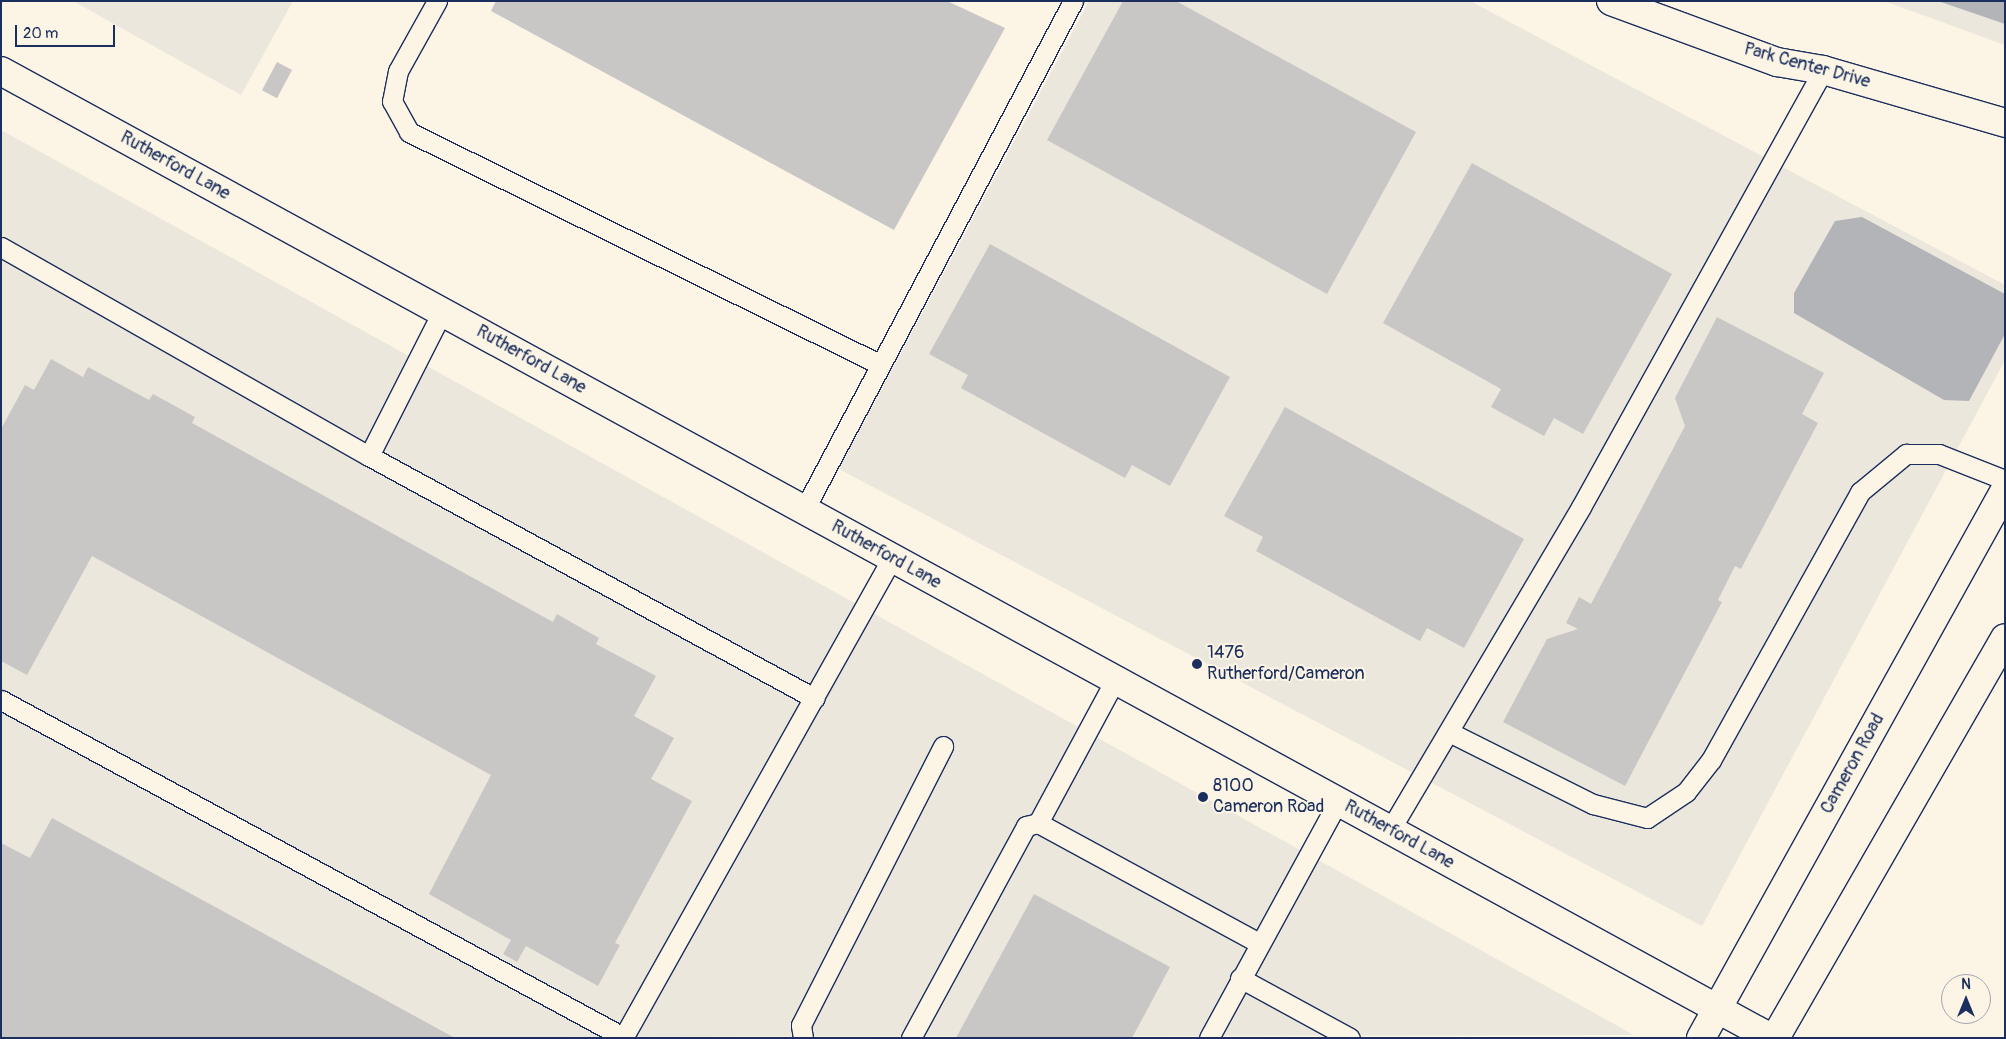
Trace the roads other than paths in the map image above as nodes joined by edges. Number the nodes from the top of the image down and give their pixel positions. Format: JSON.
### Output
{"nodes":[{"id":1,"x":437,"y":1,"type":"edge"},
{"id":2,"x":1073,"y":1,"type":"edge"},
{"id":3,"x":1611,"y":1,"type":"edge"},
{"id":4,"x":1823,"y":70,"type":"junction"},
{"id":5,"x":1,"y":71,"type":"edge"},
{"id":6,"x":2005,"y":123,"type":"edge"},
{"id":7,"x":1,"y":247,"type":"edge"},
{"id":8,"x":442,"y":312,"type":"junction"},
{"id":9,"x":881,"y":365,"type":"junction"},
{"id":10,"x":369,"y":456,"type":"junction"},
{"id":11,"x":2005,"y":480,"type":"edge"},
{"id":12,"x":2005,"y":490,"type":"edge"},
{"id":13,"x":804,"y":510,"type":"junction"},
{"id":14,"x":892,"y":558,"type":"junction"},
{"id":15,"x":2005,"y":638,"type":"edge"},
{"id":16,"x":1115,"y":680,"type":"junction"},
{"id":17,"x":814,"y":698,"type":"junction"},
{"id":18,"x":1,"y":700,"type":"edge"},
{"id":19,"x":1451,"y":733,"type":"junction"},
{"id":20,"x":943,"y":746,"type":"dead end"},
{"id":21,"x":1338,"y":801,"type":"junction"},
{"id":22,"x":1038,"y":823,"type":"junction"},
{"id":23,"x":1390,"y":830,"type":"junction"},
{"id":24,"x":1259,"y":942,"type":"junction"},
{"id":25,"x":1240,"y":978,"type":"junction"},
{"id":26,"x":1717,"y":1009,"type":"junction"},
{"id":27,"x":623,"y":1037,"type":"edge"},
{"id":28,"x":803,"y":1038,"type":"edge"},
{"id":29,"x":911,"y":1038,"type":"edge"},
{"id":30,"x":1209,"y":1038,"type":"edge"},
{"id":31,"x":1350,"y":1038,"type":"edge"},
{"id":32,"x":1701,"y":1038,"type":"edge"},
{"id":33,"x":1771,"y":1038,"type":"edge"},
{"id":34,"x":1775,"y":1038,"type":"edge"}],
"edges":[{"from":1,"to":9,"type":"lane"},
{"from":2,"to":9,"type":"lane"},
{"from":3,"to":4,"type":"street","name":"Park Center Drive"},
{"from":4,"to":6,"type":"street","name":"Park Center Drive"},
{"from":4,"to":19,"type":"lane"},
{"from":5,"to":8,"type":"street","name":"Rutherford Lane"},
{"from":7,"to":10,"type":"lane"},
{"from":8,"to":10,"type":"lane"},
{"from":8,"to":13,"type":"street","name":"Rutherford Lane"},
{"from":9,"to":13,"type":"lane"},
{"from":10,"to":17,"type":"lane"},
{"from":11,"to":19,"type":"lane"},
{"from":12,"to":26,"type":"street","name":"Cameron Road"},
{"from":13,"to":14,"type":"street","name":"Rutherford Lane"},
{"from":14,"to":16,"type":"street","name":"Rutherford Lane"},
{"from":14,"to":17,"type":"lane"},
{"from":15,"to":34,"type":"street"},
{"from":16,"to":21,"type":"street","name":"Rutherford Lane"},
{"from":16,"to":22,"type":"lane"},
{"from":17,"to":27,"type":"lane"},
{"from":18,"to":27,"type":"lane"},
{"from":19,"to":23,"type":"lane"},
{"from":20,"to":28,"type":"lane"},
{"from":21,"to":23,"type":"street","name":"Rutherford Lane"},
{"from":21,"to":24,"type":"lane"},
{"from":22,"to":24,"type":"lane"},
{"from":22,"to":29,"type":"lane"},
{"from":23,"to":26,"type":"street","name":"Rutherford Lane"},
{"from":24,"to":25,"type":"lane"},
{"from":25,"to":30,"type":"lane"},
{"from":25,"to":31,"type":"lane"},
{"from":26,"to":32,"type":"street","name":"Cameron Road"},
{"from":26,"to":33,"type":"street","name":"Rutherford Lane"}]}
